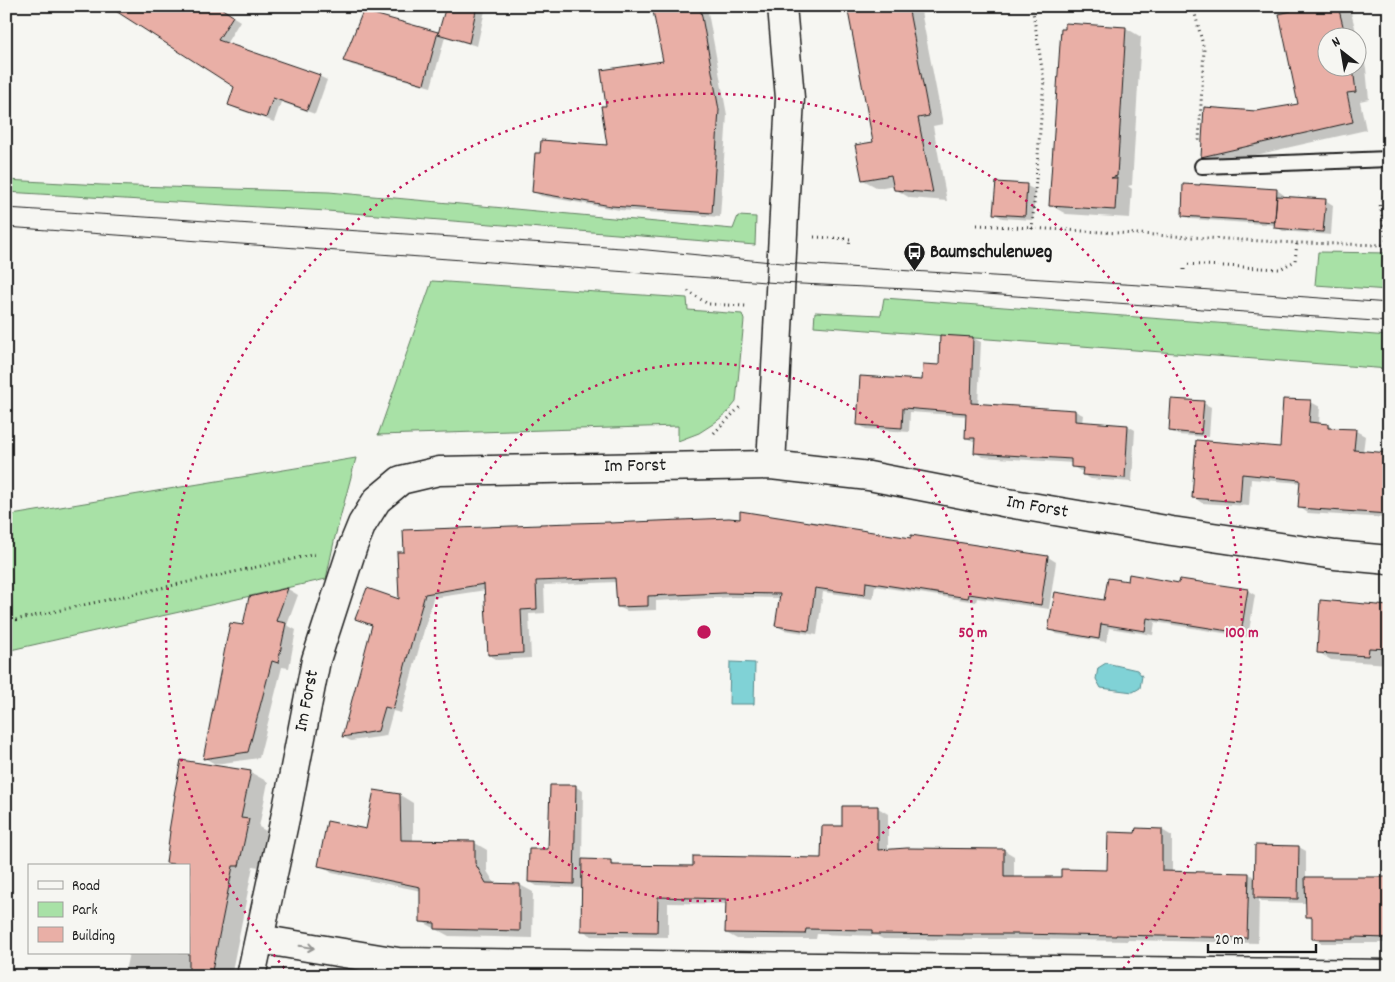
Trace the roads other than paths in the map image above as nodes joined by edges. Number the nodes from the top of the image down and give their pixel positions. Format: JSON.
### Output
{"nodes":[{"id":1,"x":782,"y":6,"type":"edge"},
{"id":2,"x":1389,"y":159,"type":"edge"},
{"id":3,"x":1202,"y":166,"type":"road end"},
{"id":4,"x":771,"y":465,"type":"junction"},
{"id":5,"x":1389,"y":560,"type":"edge"},
{"id":6,"x":259,"y":939,"type":"junction"},
{"id":7,"x":842,"y":972,"type":"edge"},
{"id":8,"x":1257,"y":974,"type":"edge"},
{"id":9,"x":1389,"y":974,"type":"edge"},
{"id":10,"x":251,"y":976,"type":"edge"}],
"edges":[{"from":1,"to":4,"type":"street"},
{"from":2,"to":3,"type":"lane"},
{"from":4,"to":5,"type":"street","name":"Im Forst"},
{"from":4,"to":6,"type":"street","name":"Im Forst"},
{"from":6,"to":7,"type":"street","one_way":true},
{"from":6,"to":10,"type":"street","name":"Im Forst"},
{"from":7,"to":8,"type":"street"},
{"from":8,"to":9,"type":"street"}]}
